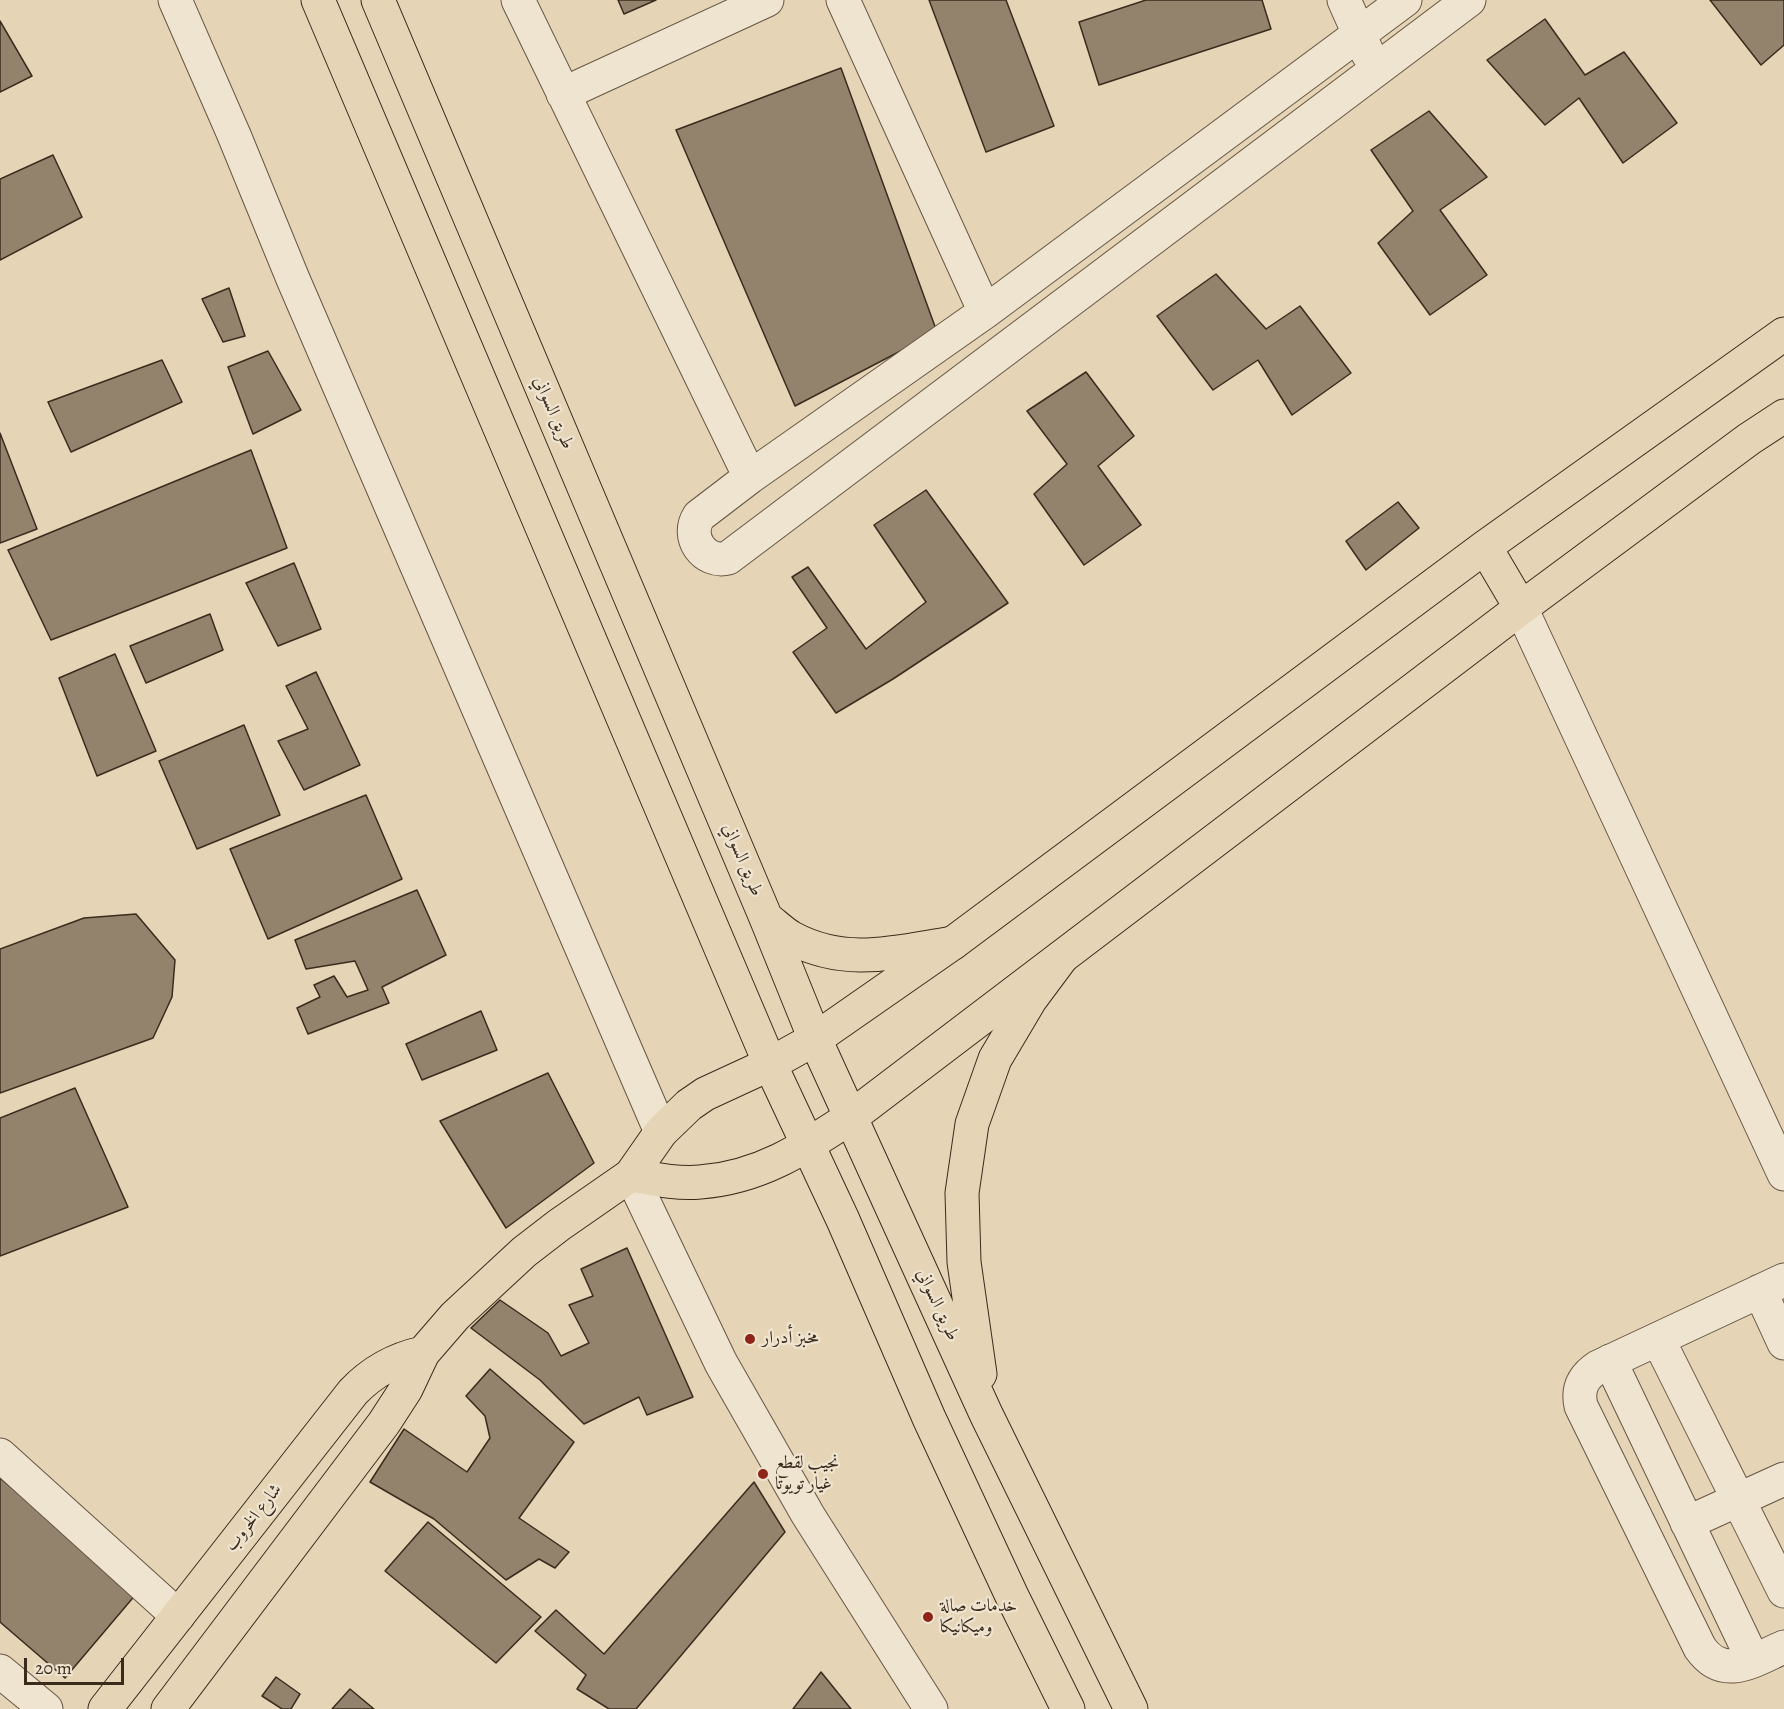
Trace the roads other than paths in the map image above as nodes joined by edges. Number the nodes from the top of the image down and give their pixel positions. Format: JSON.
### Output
{"nodes":[{"id":1,"x":175,"y":0,"type":"edge"},
{"id":2,"x":318,"y":0,"type":"edge"},
{"id":3,"x":378,"y":0,"type":"edge"},
{"id":4,"x":518,"y":0,"type":"edge"},
{"id":5,"x":767,"y":0,"type":"edge"},
{"id":6,"x":843,"y":0,"type":"edge"},
{"id":7,"x":1344,"y":0,"type":"edge"},
{"id":8,"x":1405,"y":0,"type":"edge"},
{"id":9,"x":1469,"y":0,"type":"edge"},
{"id":10,"x":1359,"y":34,"type":"junction"},
{"id":11,"x":1375,"y":70,"type":"junction"},
{"id":12,"x":563,"y":94,"type":"junction"},
{"id":13,"x":985,"y":312,"type":"junction"},
{"id":14,"x":1784,"y":334,"type":"edge"},
{"id":15,"x":1784,"y":416,"type":"edge"},
{"id":16,"x":750,"y":477,"type":"junction"},
{"id":17,"x":1485,"y":547,"type":"junction"},
{"id":18,"x":1521,"y":608,"type":"junction"},
{"id":19,"x":766,"y":918,"type":"junction"},
{"id":20,"x":953,"y":943,"type":"junction"},
{"id":21,"x":1062,"y":957,"type":"junction"},
{"id":22,"x":815,"y":1039,"type":"junction"},
{"id":23,"x":770,"y":1064,"type":"junction"},
{"id":24,"x":851,"y":1117,"type":"junction"},
{"id":25,"x":661,"y":1132,"type":"junction"},
{"id":26,"x":807,"y":1146,"type":"junction"},
{"id":27,"x":1784,"y":1174,"type":"edge"},
{"id":28,"x":632,"y":1175,"type":"junction"},
{"id":29,"x":1772,"y":1286,"type":"edge"},
{"id":30,"x":1658,"y":1339,"type":"junction"},
{"id":31,"x":1784,"y":1343,"type":"edge"},
{"id":32,"x":423,"y":1353,"type":"junction"},
{"id":33,"x":1610,"y":1361,"type":"junction"},
{"id":34,"x":986,"y":1414,"type":"junction"},
{"id":35,"x":0,"y":1455,"type":"edge"},
{"id":36,"x":1784,"y":1479,"type":"edge"},
{"id":37,"x":1738,"y":1499,"type":"junction"},
{"id":38,"x":1687,"y":1522,"type":"junction"},
{"id":39,"x":1784,"y":1591,"type":"edge"},
{"id":40,"x":178,"y":1616,"type":"junction"},
{"id":41,"x":1784,"y":1647,"type":"edge"},
{"id":42,"x":1753,"y":1660,"type":"junction"},
{"id":43,"x":0,"y":1671,"type":"edge"},
{"id":44,"x":46,"y":1709,"type":"edge"},
{"id":45,"x":105,"y":1709,"type":"edge"},
{"id":46,"x":168,"y":1709,"type":"edge"},
{"id":47,"x":931,"y":1709,"type":"edge"},
{"id":48,"x":1068,"y":1709,"type":"edge"},
{"id":49,"x":1131,"y":1709,"type":"edge"}],
"edges":[{"from":1,"to":25,"type":"street"},
{"from":2,"to":23,"type":"main road"},
{"from":3,"to":19,"type":"main road","name":"طريق السواني"},
{"from":4,"to":12,"type":"street"},
{"from":5,"to":12,"type":"street"},
{"from":6,"to":13,"type":"street"},
{"from":7,"to":10,"type":"street"},
{"from":8,"to":10,"type":"street"},
{"from":9,"to":11,"type":"street"},
{"from":10,"to":11,"type":"street"},
{"from":10,"to":13,"type":"street"},
{"from":11,"to":16,"type":"street"},
{"from":12,"to":16,"type":"street"},
{"from":13,"to":16,"type":"street"},
{"from":14,"to":17,"type":"main road"},
{"from":15,"to":18,"type":"main road"},
{"from":17,"to":18,"type":"main road"},
{"from":17,"to":20,"type":"main road"},
{"from":18,"to":21,"type":"main road"},
{"from":18,"to":27,"type":"street"},
{"from":19,"to":20,"type":"main road"},
{"from":19,"to":22,"type":"main road","name":"طريق السواني"},
{"from":20,"to":22,"type":"main road"},
{"from":21,"to":24,"type":"main road"},
{"from":21,"to":34,"type":"main road"},
{"from":22,"to":23,"type":"main road"},
{"from":22,"to":24,"type":"main road","name":"طريق السواني"},
{"from":23,"to":25,"type":"main road"},
{"from":23,"to":26,"type":"main road"},
{"from":24,"to":26,"type":"main road"},
{"from":24,"to":34,"type":"main road","name":"طريق السواني"},
{"from":25,"to":28,"type":"main road"},
{"from":26,"to":28,"type":"main road"},
{"from":26,"to":48,"type":"main road"},
{"from":28,"to":32,"type":"main road"},
{"from":28,"to":47,"type":"street"},
{"from":29,"to":30,"type":"street"},
{"from":29,"to":31,"type":"street"},
{"from":30,"to":33,"type":"street"},
{"from":30,"to":37,"type":"street"},
{"from":32,"to":40,"type":"main road","name":"شارع الخروب"},
{"from":32,"to":46,"type":"main road"},
{"from":33,"to":38,"type":"street"},
{"from":33,"to":42,"type":"street"},
{"from":34,"to":49,"type":"main road","name":"طريق السواني"},
{"from":35,"to":40,"type":"street"},
{"from":36,"to":37,"type":"street"},
{"from":37,"to":38,"type":"street"},
{"from":37,"to":39,"type":"street"},
{"from":38,"to":42,"type":"street"},
{"from":40,"to":45,"type":"main road","name":"شارع الخروب"},
{"from":41,"to":42,"type":"street"},
{"from":43,"to":44,"type":"street"}]}
